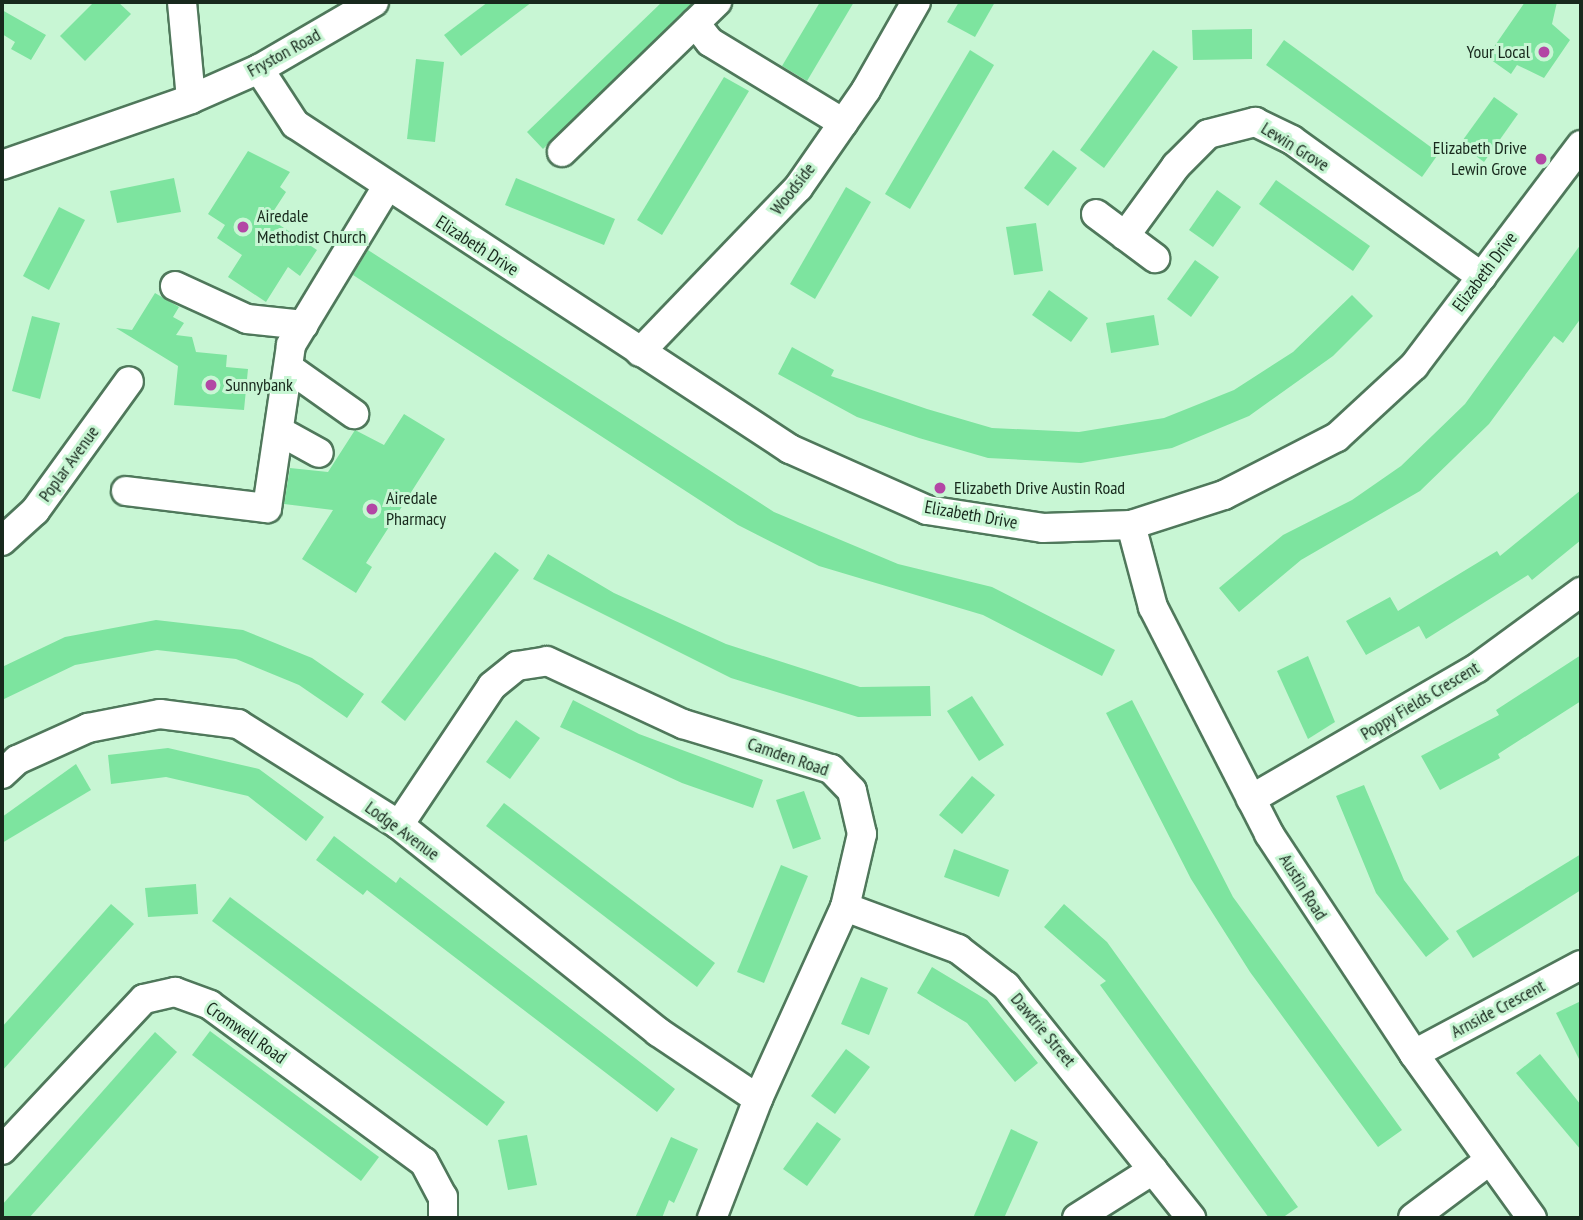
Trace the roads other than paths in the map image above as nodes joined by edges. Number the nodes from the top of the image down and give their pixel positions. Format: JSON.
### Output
{"nodes":[{"id":1,"x":182,"y":2,"type":"edge"},
{"id":2,"x":374,"y":2,"type":"edge"},
{"id":3,"x":717,"y":2,"type":"edge"},
{"id":4,"x":916,"y":2,"type":"edge"},
{"id":5,"x":695,"y":23,"type":"junction"},
{"id":6,"x":258,"y":69,"type":"junction"},
{"id":7,"x":191,"y":99,"type":"junction"},
{"id":8,"x":843,"y":123,"type":"junction"},
{"id":9,"x":1581,"y":145,"type":"edge"},
{"id":10,"x":562,"y":152,"type":"dead end"},
{"id":11,"x":2,"y":165,"type":"edge"},
{"id":12,"x":386,"y":188,"type":"junction"},
{"id":13,"x":1096,"y":214,"type":"dead end"},
{"id":14,"x":1125,"y":236,"type":"junction"},
{"id":15,"x":1155,"y":258,"type":"dead end"},
{"id":16,"x":1482,"y":277,"type":"junction"},
{"id":17,"x":175,"y":286,"type":"dead end"},
{"id":18,"x":304,"y":325,"type":"junction"},
{"id":19,"x":640,"y":352,"type":"junction"},
{"id":20,"x":289,"y":368,"type":"junction"},
{"id":21,"x":129,"y":381,"type":"dead end"},
{"id":22,"x":354,"y":414,"type":"dead end"},
{"id":23,"x":279,"y":443,"type":"junction"},
{"id":24,"x":319,"y":453,"type":"dead end"},
{"id":25,"x":126,"y":491,"type":"dead end"},
{"id":26,"x":1130,"y":525,"type":"junction"},
{"id":27,"x":2,"y":541,"type":"edge"},
{"id":28,"x":1581,"y":592,"type":"edge"},
{"id":29,"x":2,"y":774,"type":"edge"},
{"id":30,"x":1251,"y":799,"type":"junction"},
{"id":31,"x":399,"y":825,"type":"junction"},
{"id":32,"x":845,"y":906,"type":"junction"},
{"id":33,"x":1581,"y":965,"type":"edge"},
{"id":34,"x":1414,"y":1054,"type":"junction"},
{"id":35,"x":758,"y":1099,"type":"junction"},
{"id":36,"x":2,"y":1150,"type":"edge"},
{"id":37,"x":1490,"y":1160,"type":"junction"},
{"id":38,"x":1153,"y":1170,"type":"junction"},
{"id":39,"x":443,"y":1218,"type":"edge"},
{"id":40,"x":712,"y":1218,"type":"edge"},
{"id":41,"x":1077,"y":1218,"type":"edge"},
{"id":42,"x":1191,"y":1218,"type":"edge"},
{"id":43,"x":1413,"y":1218,"type":"edge"},
{"id":44,"x":1532,"y":1218,"type":"edge"}],
"edges":[{"from":1,"to":7,"type":"street"},
{"from":2,"to":6,"type":"street","name":"Fryston Road"},
{"from":3,"to":5,"type":"street"},
{"from":4,"to":8,"type":"street","name":"Woodside"},
{"from":5,"to":8,"type":"street"},
{"from":5,"to":10,"type":"street"},
{"from":6,"to":7,"type":"street","name":"Fryston Road"},
{"from":6,"to":12,"type":"street","name":"Elizabeth Drive"},
{"from":7,"to":11,"type":"street","name":"Fryston Road"},
{"from":8,"to":19,"type":"street","name":"Woodside"},
{"from":9,"to":16,"type":"street","name":"Elizabeth Drive"},
{"from":12,"to":18,"type":"street"},
{"from":12,"to":19,"type":"street","name":"Elizabeth Drive"},
{"from":13,"to":14,"type":"street"},
{"from":14,"to":15,"type":"street"},
{"from":14,"to":16,"type":"street","name":"Lewin Grove"},
{"from":16,"to":26,"type":"street","name":"Elizabeth Drive"},
{"from":17,"to":18,"type":"street"},
{"from":18,"to":20,"type":"street"},
{"from":19,"to":26,"type":"street","name":"Elizabeth Drive"},
{"from":20,"to":22,"type":"street"},
{"from":20,"to":23,"type":"street"},
{"from":21,"to":27,"type":"street","name":"Poplar Avenue"},
{"from":23,"to":24,"type":"street"},
{"from":23,"to":25,"type":"street"},
{"from":26,"to":30,"type":"street","name":"Austin Road"},
{"from":28,"to":30,"type":"street","name":"Poppy Fields Crescent"},
{"from":29,"to":31,"type":"street","name":"Lodge Avenue"},
{"from":30,"to":34,"type":"street","name":"Austin Road"},
{"from":31,"to":32,"type":"street","name":"Camden Road"},
{"from":31,"to":35,"type":"street","name":"Lodge Avenue"},
{"from":32,"to":35,"type":"street","name":"Camden Road"},
{"from":32,"to":38,"type":"street","name":"Dawtrie Street"},
{"from":33,"to":34,"type":"street","name":"Arnside Crescent"},
{"from":34,"to":37,"type":"street","name":"Austin Road"},
{"from":35,"to":40,"type":"street","name":"Camden Road"},
{"from":36,"to":39,"type":"street","name":"Cromwell Road"},
{"from":37,"to":43,"type":"street"},
{"from":37,"to":44,"type":"street","name":"Austin Road"},
{"from":38,"to":41,"type":"street"},
{"from":38,"to":42,"type":"street","name":"Dawtrie Street"}]}
